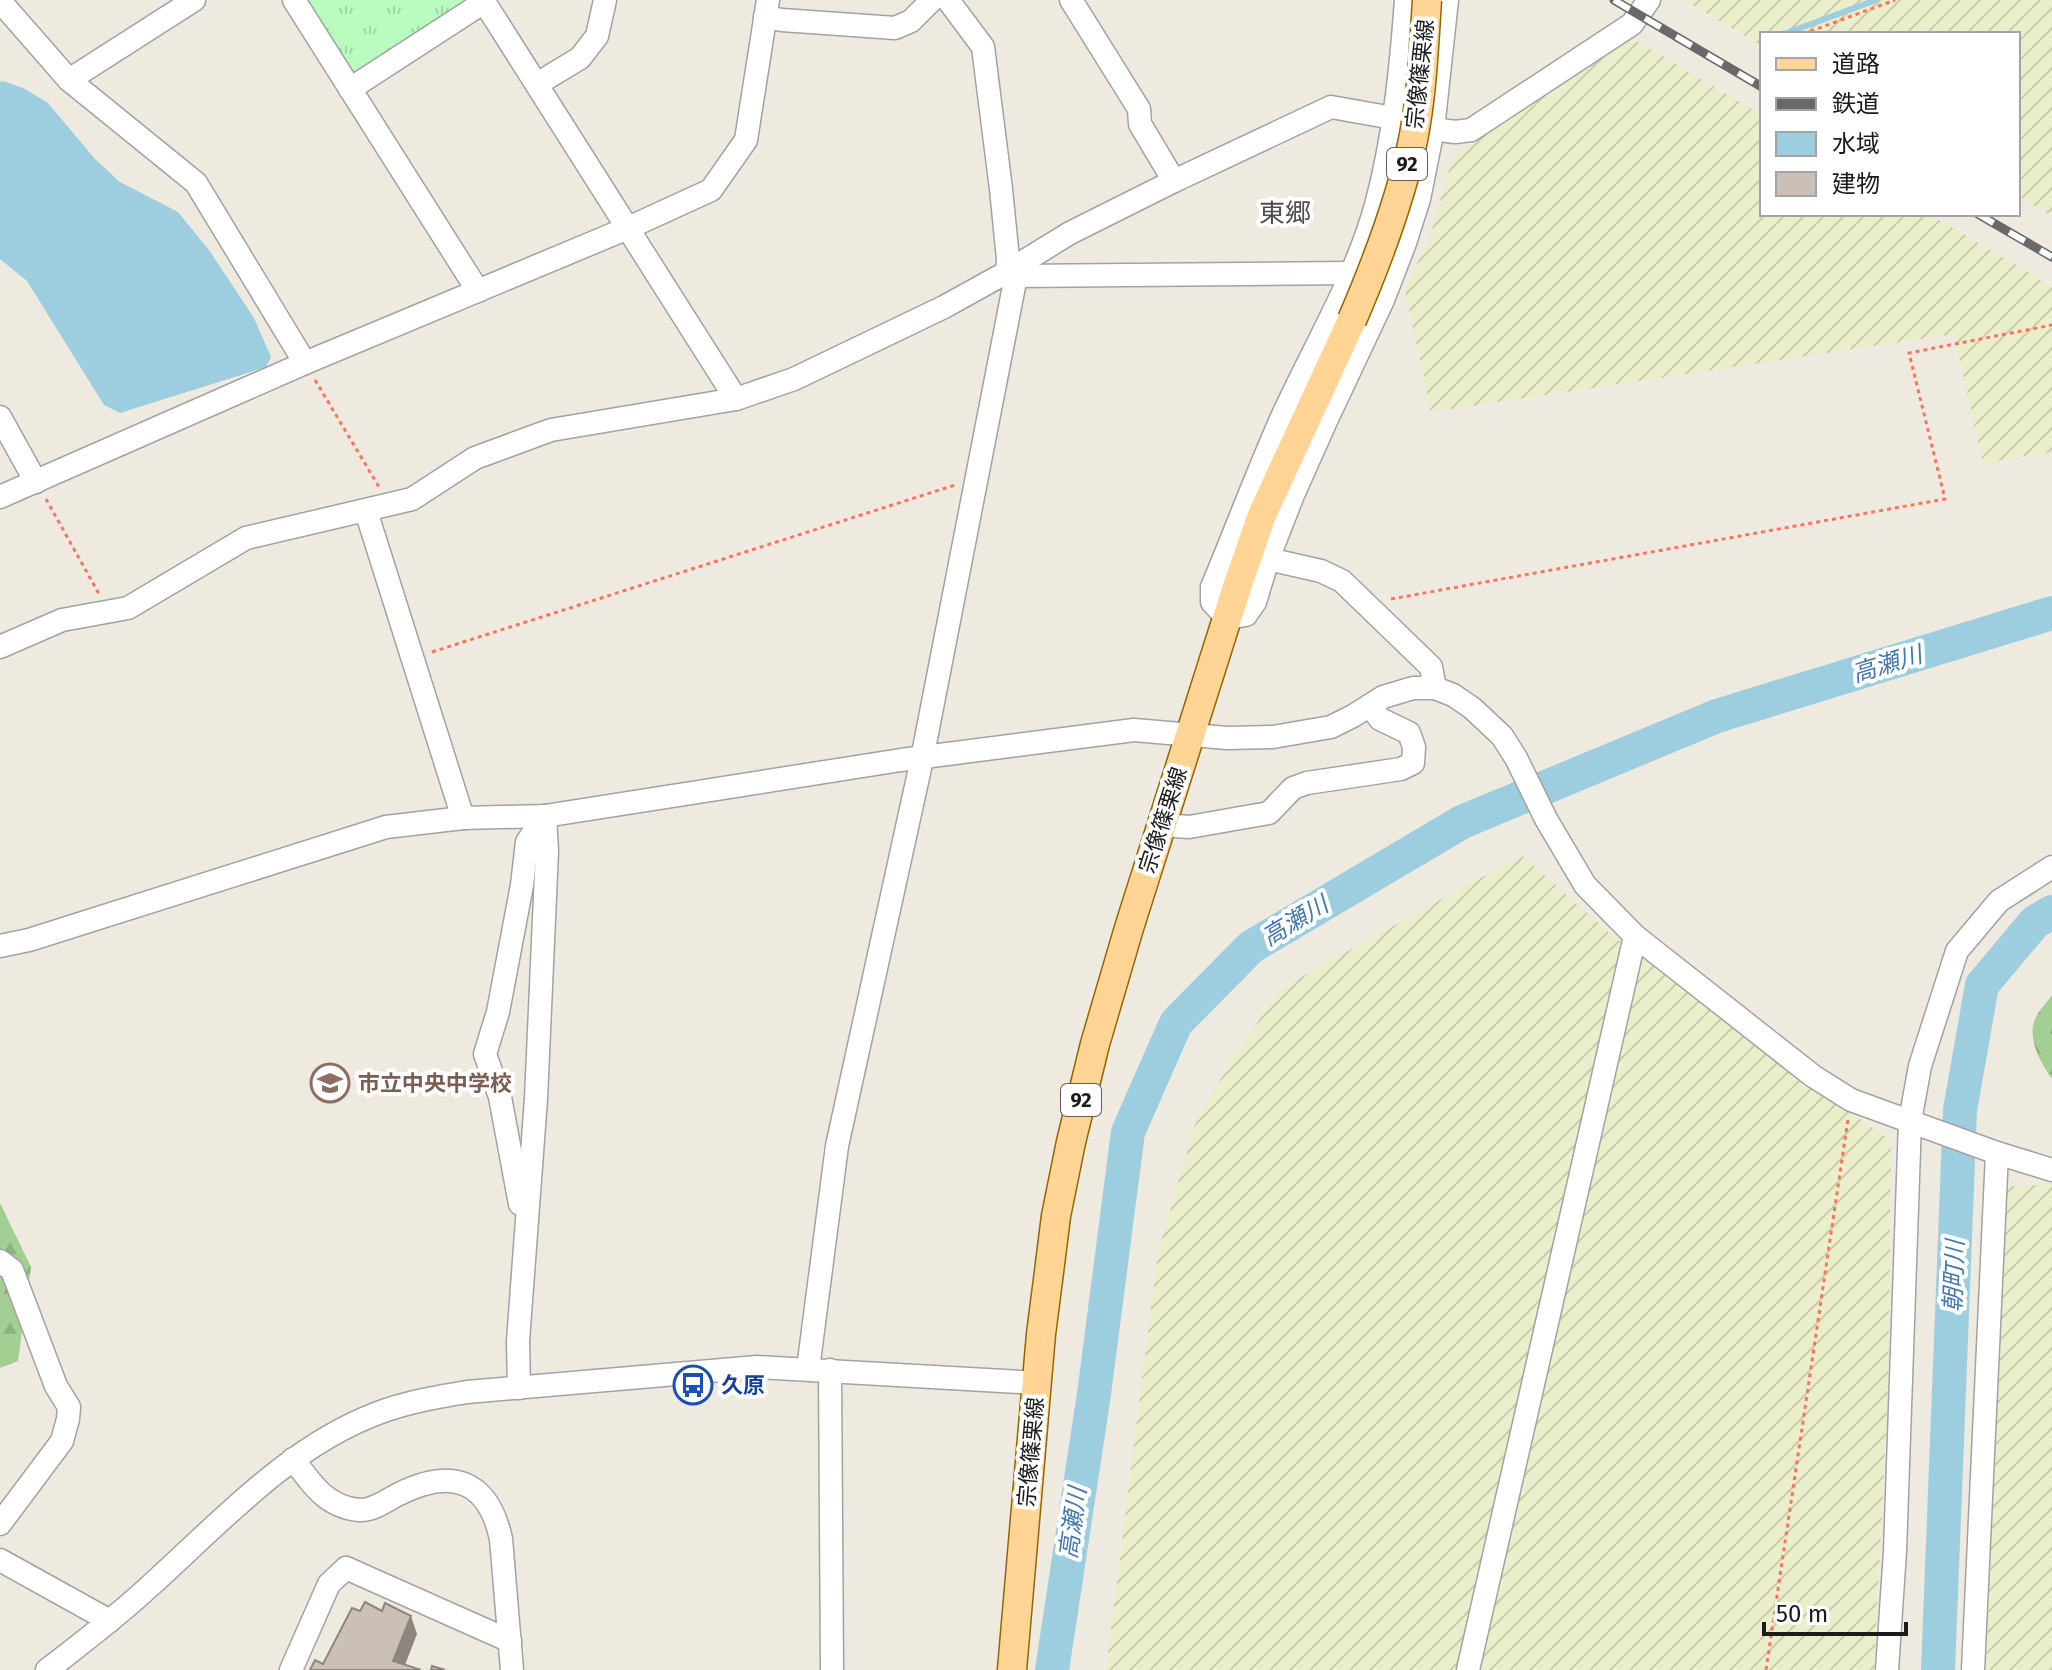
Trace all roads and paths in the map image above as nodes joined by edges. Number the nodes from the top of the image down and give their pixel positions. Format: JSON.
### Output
{"nodes":[{"id":1,"x":194,"y":0,"type":"edge"},
{"id":2,"x":294,"y":0,"type":"edge"},
{"id":3,"x":605,"y":0,"type":"edge"},
{"id":4,"x":932,"y":0,"type":"edge"},
{"id":5,"x":948,"y":0,"type":"edge"},
{"id":6,"x":1071,"y":0,"type":"edge"},
{"id":7,"x":1406,"y":0,"type":"edge"},
{"id":8,"x":1427,"y":0,"type":"edge"},
{"id":9,"x":1447,"y":0,"type":"edge"},
{"id":10,"x":1649,"y":0,"type":"edge"},
{"id":11,"x":1895,"y":0,"type":"edge"},
{"id":12,"x":0,"y":1,"type":"edge"},
{"id":13,"x":483,"y":1,"type":"edge"},
{"id":14,"x":767,"y":8,"type":"edge"},
{"id":15,"x":1808,"y":32,"type":"edge"},
{"id":16,"x":69,"y":80,"type":"junction"},
{"id":17,"x":537,"y":84,"type":"junction"},
{"id":18,"x":350,"y":89,"type":"junction"},
{"id":19,"x":1393,"y":118,"type":"junction"},
{"id":20,"x":1433,"y":129,"type":"junction"},
{"id":21,"x":1174,"y":181,"type":"junction"},
{"id":22,"x":628,"y":228,"type":"junction"},
{"id":23,"x":1351,"y":273,"type":"junction"},
{"id":24,"x":1008,"y":275,"type":"junction"},
{"id":25,"x":478,"y":291,"type":"junction"},
{"id":26,"x":2052,"y":325,"type":"edge"},
{"id":27,"x":305,"y":363,"type":"junction"},
{"id":28,"x":736,"y":399,"type":"junction"},
{"id":29,"x":0,"y":417,"type":"edge"},
{"id":30,"x":977,"y":478,"type":"junction"},
{"id":31,"x":36,"y":482,"type":"junction"},
{"id":32,"x":0,"y":497,"type":"edge"},
{"id":33,"x":390,"y":505,"type":"junction"},
{"id":34,"x":366,"y":511,"type":"junction"},
{"id":35,"x":1268,"y":559,"type":"junction"},
{"id":36,"x":1364,"y":604,"type":"junction"},
{"id":37,"x":108,"y":611,"type":"junction"},
{"id":38,"x":1227,"y":618,"type":"junction"},
{"id":39,"x":0,"y":647,"type":"edge"},
{"id":40,"x":412,"y":659,"type":"junction"},
{"id":41,"x":1435,"y":688,"type":"junction"},
{"id":42,"x":1370,"y":706,"type":"junction"},
{"id":43,"x":1190,"y":735,"type":"junction"},
{"id":44,"x":922,"y":759,"type":"junction"},
{"id":45,"x":545,"y":816,"type":"junction"},
{"id":46,"x":463,"y":818,"type":"junction"},
{"id":47,"x":1161,"y":825,"type":"junction"},
{"id":48,"x":2052,"y":867,"type":"edge"},
{"id":49,"x":1635,"y":936,"type":"junction"},
{"id":50,"x":0,"y":946,"type":"edge"},
{"id":51,"x":1851,"y":1100,"type":"junction"},
{"id":52,"x":1917,"y":1123,"type":"junction"},
{"id":53,"x":1997,"y":1153,"type":"junction"},
{"id":54,"x":2052,"y":1170,"type":"edge"},
{"id":55,"x":526,"y":1235,"type":"junction"},
{"id":56,"x":0,"y":1261,"type":"edge"},
{"id":57,"x":819,"y":1370,"type":"junction"},
{"id":58,"x":1038,"y":1383,"type":"junction"},
{"id":59,"x":519,"y":1388,"type":"junction"},
{"id":60,"x":293,"y":1459,"type":"junction"},
{"id":61,"x":0,"y":1524,"type":"edge"},
{"id":62,"x":0,"y":1560,"type":"edge"},
{"id":63,"x":110,"y":1621,"type":"junction"},
{"id":64,"x":510,"y":1641,"type":"junction"},
{"id":65,"x":47,"y":1670,"type":"edge"},
{"id":66,"x":291,"y":1670,"type":"edge"},
{"id":67,"x":512,"y":1670,"type":"edge"},
{"id":68,"x":832,"y":1670,"type":"edge"},
{"id":69,"x":1012,"y":1670,"type":"edge"},
{"id":70,"x":1468,"y":1670,"type":"edge"},
{"id":71,"x":1766,"y":1670,"type":"edge"},
{"id":72,"x":1887,"y":1670,"type":"edge"},
{"id":73,"x":1973,"y":1670,"type":"edge"}],
"edges":[{"from":1,"to":16,"type":"street"},
{"from":2,"to":18,"type":"street"},
{"from":3,"to":17,"type":"street"},
{"from":4,"to":14,"type":"street"},
{"from":5,"to":24,"type":"street"},
{"from":6,"to":21,"type":"street"},
{"from":7,"to":19,"type":"street"},
{"from":8,"to":38,"type":"main road","name":"宗像篠栗線","number":"92","bridge":true},
{"from":9,"to":20,"type":"street"},
{"from":10,"to":20,"type":"street"},
{"from":11,"to":15,"type":"path"},
{"from":12,"to":16,"type":"street"},
{"from":13,"to":17,"type":"street"},
{"from":13,"to":18,"type":"street"},
{"from":14,"to":22,"type":"street"},
{"from":16,"to":27,"type":"street"},
{"from":17,"to":22,"type":"street"},
{"from":18,"to":25,"type":"street"},
{"from":19,"to":20,"type":"street"},
{"from":19,"to":21,"type":"street"},
{"from":19,"to":23,"type":"street"},
{"from":20,"to":35,"type":"street"},
{"from":21,"to":24,"type":"street"},
{"from":22,"to":25,"type":"street"},
{"from":22,"to":28,"type":"street"},
{"from":23,"to":24,"type":"street"},
{"from":23,"to":38,"type":"street"},
{"from":24,"to":28,"type":"street"},
{"from":24,"to":30,"type":"street"},
{"from":25,"to":27,"type":"street"},
{"from":26,"to":36,"type":"path"},
{"from":27,"to":31,"type":"street"},
{"from":27,"to":33,"type":"path"},
{"from":28,"to":33,"type":"street"},
{"from":29,"to":31,"type":"street"},
{"from":30,"to":40,"type":"path"},
{"from":30,"to":44,"type":"street"},
{"from":31,"to":32,"type":"street"},
{"from":31,"to":37,"type":"path"},
{"from":33,"to":34,"type":"street"},
{"from":34,"to":37,"type":"street"},
{"from":34,"to":40,"type":"street"},
{"from":35,"to":36,"type":"street"},
{"from":35,"to":38,"type":"street"},
{"from":36,"to":41,"type":"street"},
{"from":37,"to":39,"type":"street"},
{"from":38,"to":43,"type":"main road","name":"宗像篠栗線","number":"92"},
{"from":40,"to":46,"type":"street"},
{"from":41,"to":42,"type":"street"},
{"from":41,"to":49,"type":"street"},
{"from":42,"to":43,"type":"street"},
{"from":42,"to":47,"type":"street"},
{"from":43,"to":44,"type":"street"},
{"from":43,"to":47,"type":"main road","name":"宗像篠栗線","number":"92"},
{"from":44,"to":45,"type":"street"},
{"from":44,"to":57,"type":"street"},
{"from":45,"to":46,"type":"street"},
{"from":45,"to":55,"type":"street"},
{"from":45,"to":55,"type":"street"},
{"from":46,"to":50,"type":"street"},
{"from":47,"to":58,"type":"main road","name":"宗像篠栗線","number":"92"},
{"from":48,"to":52,"type":"street"},
{"from":49,"to":51,"type":"street"},
{"from":49,"to":70,"type":"street"},
{"from":51,"to":52,"type":"street"},
{"from":51,"to":71,"type":"path"},
{"from":52,"to":53,"type":"street"},
{"from":52,"to":72,"type":"street"},
{"from":53,"to":54,"type":"street"},
{"from":53,"to":73,"type":"street"},
{"from":55,"to":59,"type":"street"},
{"from":56,"to":61,"type":"street"},
{"from":57,"to":58,"type":"street"},
{"from":57,"to":59,"type":"street"},
{"from":57,"to":68,"type":"street"},
{"from":58,"to":69,"type":"main road","name":"宗像篠栗線","number":"92"},
{"from":59,"to":60,"type":"street"},
{"from":60,"to":63,"type":"street"},
{"from":60,"to":64,"type":"street"},
{"from":62,"to":63,"type":"street"},
{"from":63,"to":65,"type":"street"},
{"from":64,"to":66,"type":"street"},
{"from":64,"to":67,"type":"street"}]}
